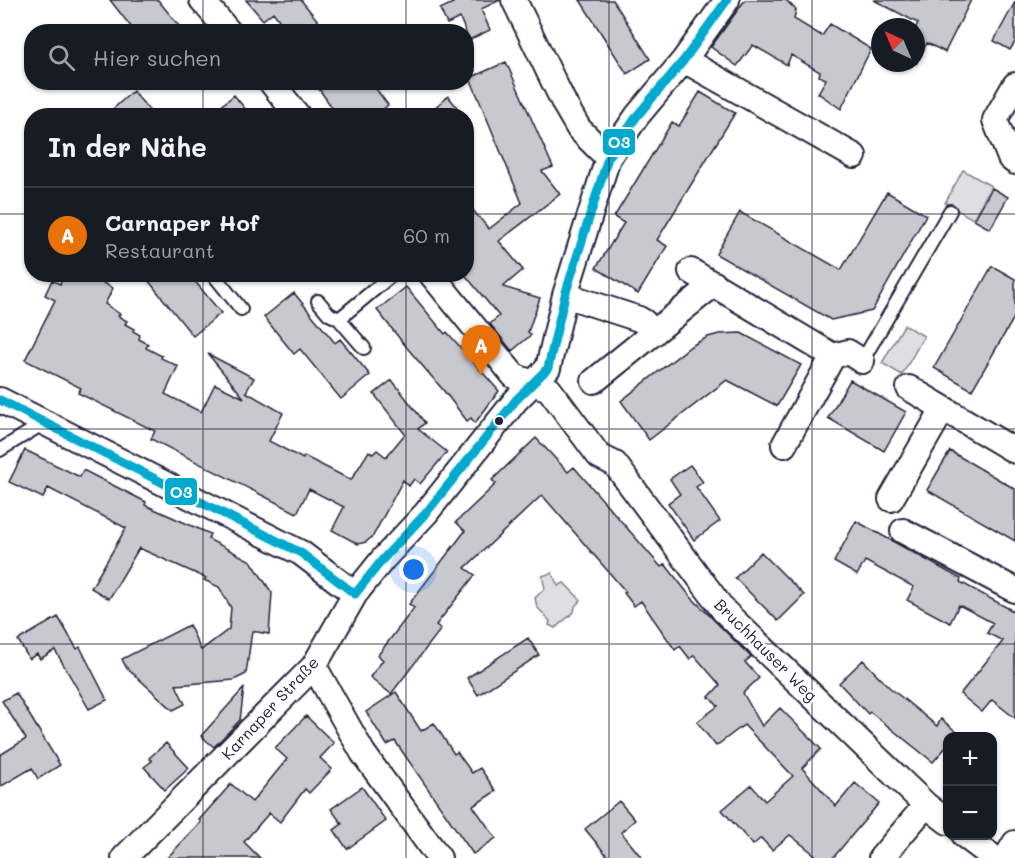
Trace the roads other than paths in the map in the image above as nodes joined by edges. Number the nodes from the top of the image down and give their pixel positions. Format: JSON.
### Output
{"nodes":[{"id":1,"x":202,"y":0,"type":"edge"},
{"id":2,"x":514,"y":0,"type":"edge"},
{"id":3,"x":727,"y":0,"type":"edge"},
{"id":4,"x":222,"y":24,"type":"edge"},
{"id":5,"x":684,"y":60,"type":"junction"},
{"id":6,"x":1015,"y":85,"type":"edge"},
{"id":7,"x":277,"y":90,"type":"edge"},
{"id":8,"x":292,"y":108,"type":"edge"},
{"id":9,"x":854,"y":156,"type":"dead end"},
{"id":10,"x":608,"y":159,"type":"junction"},
{"id":11,"x":1015,"y":162,"type":"edge"},
{"id":12,"x":950,"y":211,"type":"dead end"},
{"id":13,"x":691,"y":271,"type":"dead end"},
{"id":14,"x":219,"y":282,"type":"edge"},
{"id":15,"x":383,"y":282,"type":"edge"},
{"id":16,"x":437,"y":282,"type":"edge"},
{"id":17,"x":714,"y":284,"type":"junction"},
{"id":18,"x":565,"y":295,"type":"junction"},
{"id":19,"x":318,"y":301,"type":"dead end"},
{"id":20,"x":241,"y":309,"type":"dead end"},
{"id":21,"x":339,"y":319,"type":"junction"},
{"id":22,"x":654,"y":333,"type":"junction"},
{"id":23,"x":364,"y":348,"type":"dead end"},
{"id":24,"x":833,"y":356,"type":"junction"},
{"id":25,"x":862,"y":361,"type":"joint"},
{"id":26,"x":594,"y":381,"type":"dead end"},
{"id":27,"x":534,"y":383,"type":"junction"},
{"id":28,"x":909,"y":388,"type":"dead end"},
{"id":29,"x":0,"y":400,"type":"edge"},
{"id":30,"x":943,"y":409,"type":"junction"},
{"id":31,"x":44,"y":423,"type":"junction"},
{"id":32,"x":784,"y":445,"type":"dead end"},
{"id":33,"x":0,"y":450,"type":"edge"},
{"id":34,"x":1015,"y":451,"type":"edge"},
{"id":35,"x":891,"y":499,"type":"dead end"},
{"id":36,"x":903,"y":531,"type":"dead end"},
{"id":37,"x":1015,"y":590,"type":"edge"},
{"id":38,"x":355,"y":594,"type":"junction"},
{"id":39,"x":314,"y":666,"type":"junction"},
{"id":40,"x":926,"y":805,"type":"junction"},
{"id":41,"x":943,"y":818,"type":"edge"},
{"id":42,"x":970,"y":840,"type":"edge"},
{"id":43,"x":1015,"y":843,"type":"edge"},
{"id":44,"x":124,"y":858,"type":"edge"},
{"id":45,"x":439,"y":858,"type":"edge"},
{"id":46,"x":882,"y":858,"type":"edge"},
{"id":47,"x":994,"y":858,"type":"edge"},
{"id":48,"x":1006,"y":858,"type":"edge"}],
"edges":[{"from":1,"to":4,"type":"street"},
{"from":2,"to":10,"type":"street"},
{"from":3,"to":5,"type":"street","name":"Karnaper Straße"},
{"from":5,"to":9,"type":"street"},
{"from":5,"to":10,"type":"street","name":"Karnaper Straße"},
{"from":6,"to":11,"type":"street"},
{"from":7,"to":8,"type":"street"},
{"from":10,"to":18,"type":"street","name":"Karnaper Straße"},
{"from":12,"to":25,"type":"lane"},
{"from":13,"to":17,"type":"street"},
{"from":14,"to":20,"type":"lane"},
{"from":15,"to":21,"type":"lane"},
{"from":16,"to":27,"type":"street","name":"Bruchhauser Weg"},
{"from":17,"to":22,"type":"street"},
{"from":17,"to":24,"type":"street"},
{"from":18,"to":22,"type":"street"},
{"from":18,"to":27,"type":"street","name":"Karnaper Straße"},
{"from":19,"to":21,"type":"lane"},
{"from":21,"to":23,"type":"lane"},
{"from":22,"to":26,"type":"street"},
{"from":24,"to":25,"type":"street"},
{"from":24,"to":32,"type":"street"},
{"from":27,"to":38,"type":"street","name":"Karnaper Straße"},
{"from":27,"to":40,"type":"street","name":"Bruchhauser Weg"},
{"from":28,"to":30,"type":"street"},
{"from":29,"to":31,"type":"street"},
{"from":30,"to":34,"type":"street"},
{"from":30,"to":35,"type":"street"},
{"from":31,"to":33,"type":"lane"},
{"from":31,"to":38,"type":"street"},
{"from":36,"to":37,"type":"street"},
{"from":38,"to":39,"type":"street","name":"Karnaper Straße"},
{"from":39,"to":44,"type":"street","name":"Karnaper Straße"},
{"from":39,"to":45,"type":"street"},
{"from":40,"to":41,"type":"street","name":"Bruchhauser Weg"},
{"from":40,"to":46,"type":"street"},
{"from":42,"to":47,"type":"street"},
{"from":43,"to":48,"type":"street"}]}
